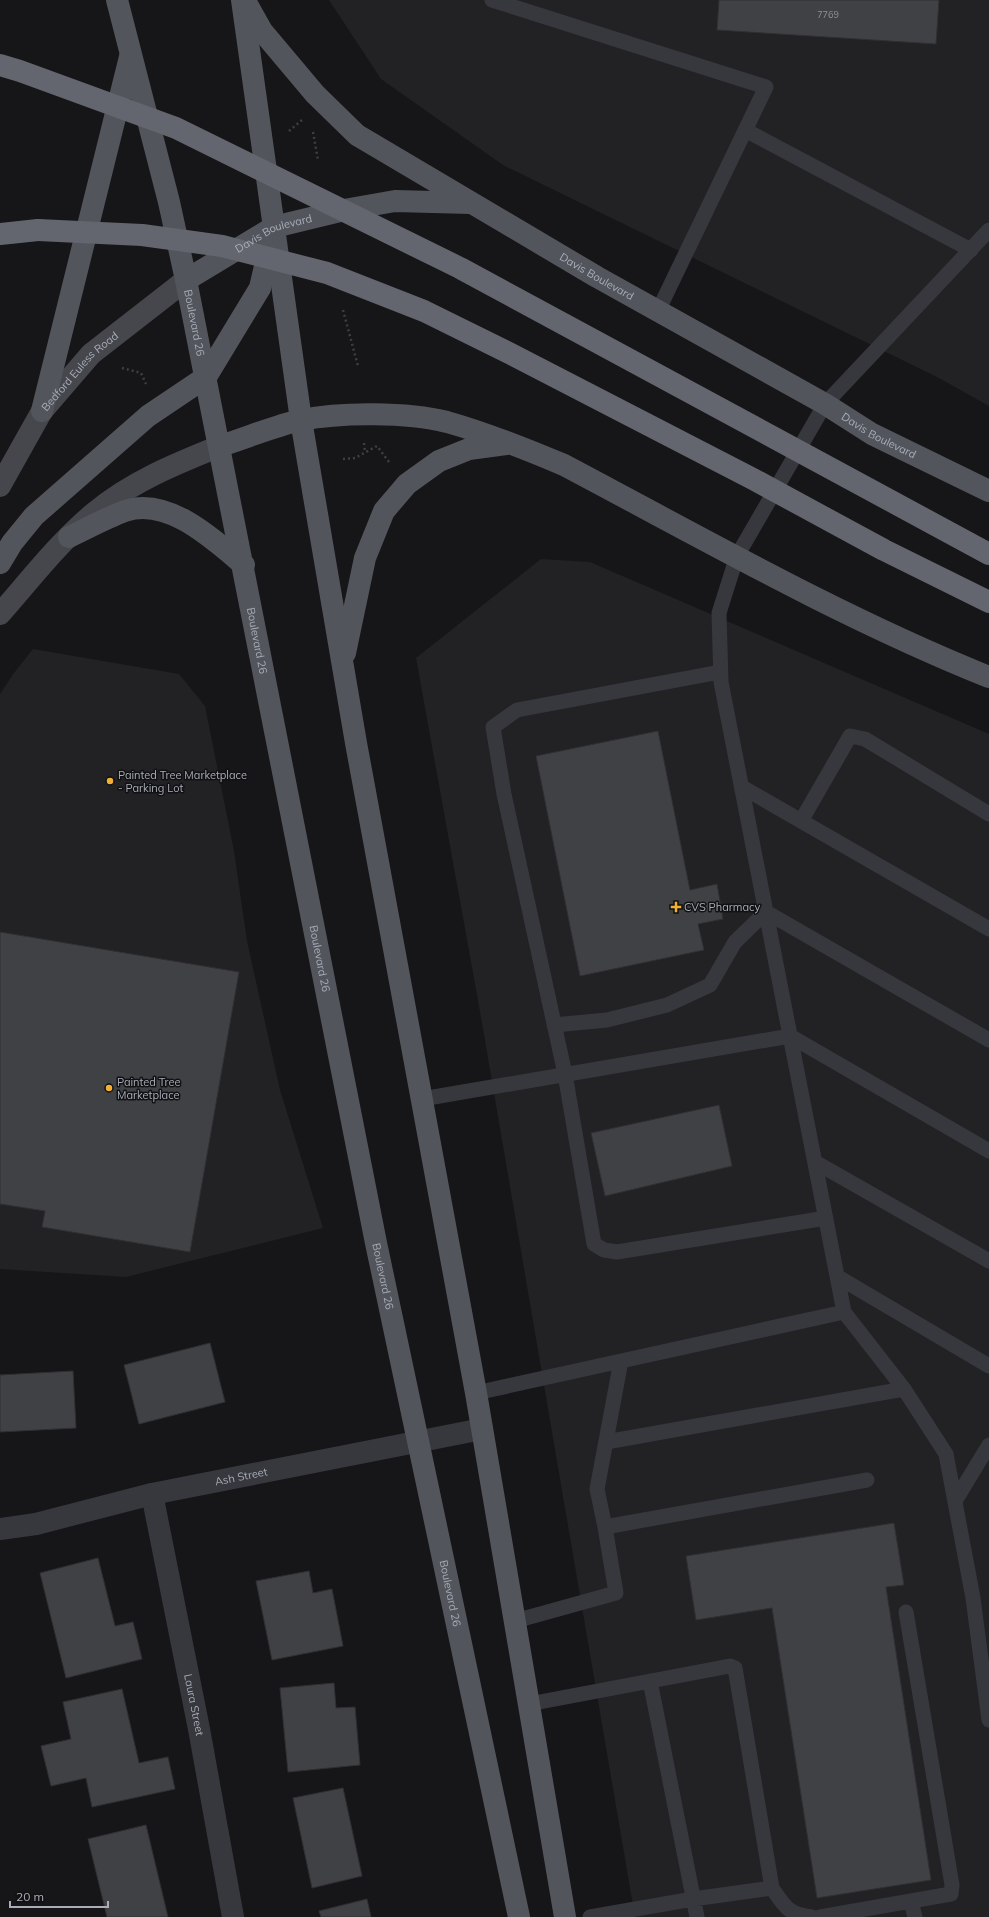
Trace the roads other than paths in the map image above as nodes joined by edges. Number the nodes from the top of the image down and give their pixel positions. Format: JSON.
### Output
{"nodes":[{"id":1,"x":117,"y":0,"type":"edge"},
{"id":2,"x":244,"y":0,"type":"edge"},
{"id":3,"x":492,"y":0,"type":"edge"},
{"id":4,"x":131,"y":54,"type":"junction"},
{"id":5,"x":0,"y":65,"type":"edge"},
{"id":6,"x":745,"y":130,"type":"junction"},
{"id":7,"x":472,"y":203,"type":"junction"},
{"id":8,"x":274,"y":227,"type":"junction"},
{"id":9,"x":989,"y":230,"type":"edge"},
{"id":10,"x":0,"y":234,"type":"edge"},
{"id":11,"x":971,"y":250,"type":"junction"},
{"id":12,"x":186,"y":280,"type":"junction"},
{"id":13,"x":658,"y":311,"type":"junction"},
{"id":14,"x":206,"y":377,"type":"junction"},
{"id":15,"x":825,"y":404,"type":"junction"},
{"id":16,"x":42,"y":411,"type":"junction"},
{"id":17,"x":301,"y":420,"type":"junction"},
{"id":18,"x":513,"y":443,"type":"junction"},
{"id":19,"x":220,"y":446,"type":"junction"},
{"id":20,"x":0,"y":486,"type":"edge"},
{"id":21,"x":989,"y":491,"type":"edge"},
{"id":22,"x":69,"y":537,"type":"junction"},
{"id":23,"x":989,"y":554,"type":"edge"},
{"id":24,"x":738,"y":556,"type":"junction"},
{"id":25,"x":0,"y":564,"type":"edge"},
{"id":26,"x":244,"y":565,"type":"junction"},
{"id":27,"x":989,"y":602,"type":"edge"},
{"id":28,"x":0,"y":614,"type":"edge"},
{"id":29,"x":343,"y":664,"type":"junction"},
{"id":30,"x":720,"y":672,"type":"junction"},
{"id":31,"x":989,"y":678,"type":"edge"},
{"id":32,"x":742,"y":787,"type":"junction"},
{"id":33,"x":989,"y":814,"type":"edge"},
{"id":34,"x":801,"y":821,"type":"junction"},
{"id":35,"x":766,"y":912,"type":"junction"},
{"id":36,"x":989,"y":929,"type":"edge"},
{"id":37,"x":554,"y":1025,"type":"junction"},
{"id":38,"x":790,"y":1036,"type":"junction"},
{"id":39,"x":989,"y":1040,"type":"edge"},
{"id":40,"x":565,"y":1074,"type":"junction"},
{"id":41,"x":422,"y":1099,"type":"junction"},
{"id":42,"x":989,"y":1151,"type":"edge"},
{"id":43,"x":815,"y":1162,"type":"junction"},
{"id":44,"x":826,"y":1218,"type":"junction"},
{"id":45,"x":989,"y":1261,"type":"edge"},
{"id":46,"x":838,"y":1277,"type":"junction"},
{"id":47,"x":844,"y":1312,"type":"junction"},
{"id":48,"x":621,"y":1361,"type":"junction"},
{"id":49,"x":989,"y":1366,"type":"edge"},
{"id":50,"x":904,"y":1389,"type":"junction"},
{"id":51,"x":476,"y":1393,"type":"junction"},
{"id":52,"x":482,"y":1429,"type":"junction"},
{"id":53,"x":417,"y":1442,"type":"junction"},
{"id":54,"x":606,"y":1442,"type":"junction"},
{"id":55,"x":989,"y":1445,"type":"edge"},
{"id":56,"x":866,"y":1480,"type":"dead end"},
{"id":57,"x":152,"y":1494,"type":"junction"},
{"id":58,"x":955,"y":1501,"type":"junction"},
{"id":59,"x":605,"y":1527,"type":"junction"},
{"id":60,"x":0,"y":1529,"type":"edge"},
{"id":61,"x":906,"y":1612,"type":"dead end"},
{"id":62,"x":515,"y":1620,"type":"junction"},
{"id":63,"x":650,"y":1681,"type":"junction"},
{"id":64,"x":529,"y":1704,"type":"junction"},
{"id":65,"x":989,"y":1720,"type":"edge"},
{"id":66,"x":772,"y":1888,"type":"junction"},
{"id":67,"x":693,"y":1899,"type":"junction"},
{"id":68,"x":911,"y":1901,"type":"junction"},
{"id":69,"x":233,"y":1917,"type":"edge"},
{"id":70,"x":519,"y":1917,"type":"edge"},
{"id":71,"x":565,"y":1917,"type":"edge"},
{"id":72,"x":590,"y":1917,"type":"edge"},
{"id":73,"x":697,"y":1917,"type":"edge"},
{"id":74,"x":812,"y":1917,"type":"edge"},
{"id":75,"x":820,"y":1917,"type":"edge"},
{"id":76,"x":915,"y":1917,"type":"edge"}],
"edges":[{"from":1,"to":4,"type":"main road","name":"Boulevard 26"},
{"from":2,"to":7,"type":"main road"},
{"from":2,"to":8,"type":"main road"},
{"from":3,"to":6,"type":"lane"},
{"from":4,"to":12,"type":"main road","name":"Boulevard 26"},
{"from":4,"to":16,"type":"main road"},
{"from":5,"to":23,"type":"highway","bridge":true},
{"from":6,"to":11,"type":"lane"},
{"from":6,"to":13,"type":"lane"},
{"from":7,"to":8,"type":"main road","name":"Davis Boulevard"},
{"from":7,"to":13,"type":"main road","name":"Davis Boulevard"},
{"from":8,"to":12,"type":"main road","name":"Davis Boulevard"},
{"from":8,"to":14,"type":"main road"},
{"from":8,"to":17,"type":"main road"},
{"from":9,"to":11,"type":"lane"},
{"from":10,"to":27,"type":"highway","bridge":true},
{"from":11,"to":15,"type":"lane"},
{"from":12,"to":14,"type":"main road","name":"Boulevard 26"},
{"from":12,"to":16,"type":"main road","name":"Bedford Euless Road"},
{"from":13,"to":15,"type":"main road","name":"Davis Boulevard"},
{"from":14,"to":19,"type":"main road","name":"Boulevard 26"},
{"from":14,"to":25,"type":"main road"},
{"from":15,"to":21,"type":"main road","name":"Davis Boulevard"},
{"from":15,"to":24,"type":"lane"},
{"from":16,"to":20,"type":"main road","name":"Bedford Euless Road"},
{"from":17,"to":18,"type":"main road"},
{"from":17,"to":19,"type":"main road"},
{"from":17,"to":29,"type":"main road"},
{"from":18,"to":24,"type":"main road"},
{"from":18,"to":29,"type":"main road"},
{"from":19,"to":22,"type":"main road"},
{"from":19,"to":26,"type":"main road","name":"Boulevard 26"},
{"from":22,"to":26,"type":"main road"},
{"from":22,"to":28,"type":"main road"},
{"from":24,"to":30,"type":"lane"},
{"from":24,"to":31,"type":"main road"},
{"from":26,"to":53,"type":"main road","name":"Boulevard 26"},
{"from":29,"to":41,"type":"main road"},
{"from":30,"to":32,"type":"lane"},
{"from":30,"to":37,"type":"lane"},
{"from":32,"to":34,"type":"lane"},
{"from":32,"to":35,"type":"lane"},
{"from":33,"to":34,"type":"lane"},
{"from":34,"to":36,"type":"lane"},
{"from":35,"to":37,"type":"lane"},
{"from":35,"to":38,"type":"lane"},
{"from":35,"to":39,"type":"lane"},
{"from":37,"to":40,"type":"lane"},
{"from":38,"to":40,"type":"lane"},
{"from":38,"to":42,"type":"lane"},
{"from":38,"to":43,"type":"lane"},
{"from":40,"to":41,"type":"lane"},
{"from":40,"to":44,"type":"lane"},
{"from":41,"to":51,"type":"main road"},
{"from":43,"to":44,"type":"lane"},
{"from":43,"to":45,"type":"lane"},
{"from":44,"to":46,"type":"lane"},
{"from":46,"to":47,"type":"lane"},
{"from":46,"to":49,"type":"lane"},
{"from":47,"to":48,"type":"lane"},
{"from":47,"to":50,"type":"lane"},
{"from":48,"to":51,"type":"lane"},
{"from":48,"to":54,"type":"lane"},
{"from":50,"to":54,"type":"lane"},
{"from":50,"to":58,"type":"lane"},
{"from":51,"to":52,"type":"main road"},
{"from":52,"to":53,"type":"street","name":"Ash Street"},
{"from":52,"to":62,"type":"main road"},
{"from":53,"to":57,"type":"street","name":"Ash Street"},
{"from":53,"to":70,"type":"main road","name":"Boulevard 26"},
{"from":54,"to":59,"type":"lane"},
{"from":55,"to":58,"type":"lane"},
{"from":56,"to":59,"type":"lane"},
{"from":57,"to":60,"type":"street","name":"Ash Street"},
{"from":57,"to":69,"type":"street","name":"Laura Street"},
{"from":58,"to":65,"type":"lane"},
{"from":59,"to":62,"type":"lane"},
{"from":61,"to":68,"type":"lane"},
{"from":62,"to":64,"type":"main road"},
{"from":63,"to":64,"type":"lane"},
{"from":63,"to":66,"type":"lane"},
{"from":63,"to":67,"type":"lane"},
{"from":64,"to":71,"type":"main road"},
{"from":66,"to":67,"type":"lane"},
{"from":66,"to":74,"type":"lane"},
{"from":67,"to":72,"type":"lane"},
{"from":67,"to":73,"type":"lane"},
{"from":68,"to":75,"type":"lane"},
{"from":68,"to":76,"type":"lane"}]}
